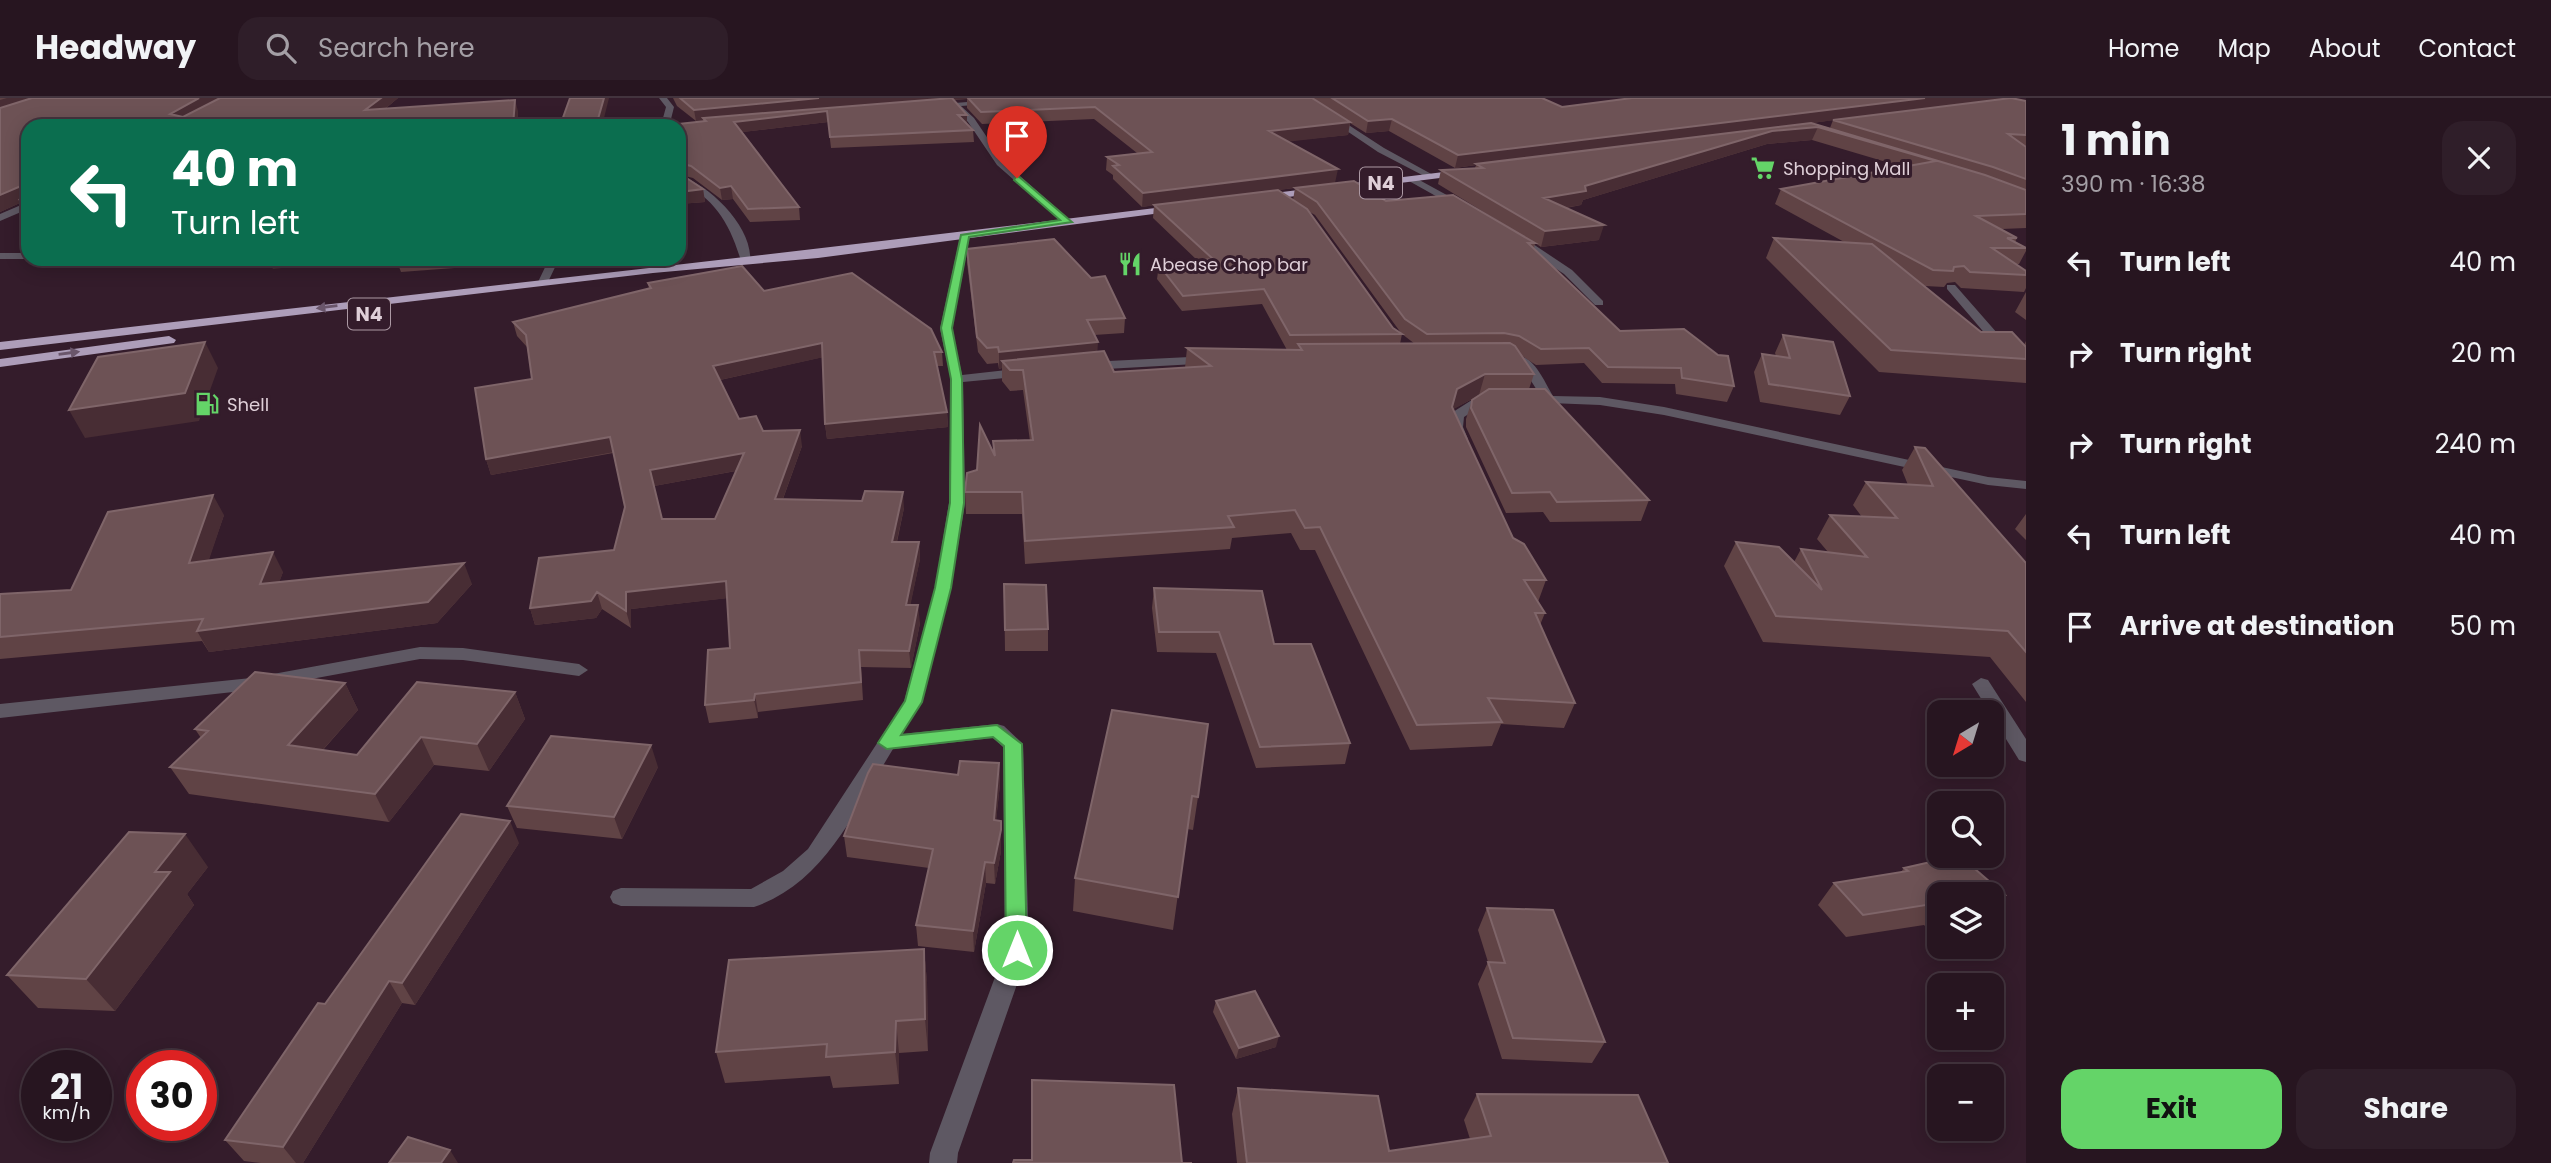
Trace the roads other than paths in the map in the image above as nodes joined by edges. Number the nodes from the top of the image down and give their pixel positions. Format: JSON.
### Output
{"nodes":[{"id":1,"x":663,"y":98,"type":"edge"},
{"id":2,"x":1302,"y":98,"type":"edge"},
{"id":3,"x":999,"y":101,"type":"edge"},
{"id":4,"x":955,"y":104,"type":"junction"},
{"id":5,"x":928,"y":105,"type":"edge"},
{"id":6,"x":667,"y":119,"type":"edge"},
{"id":7,"x":1482,"y":170,"type":"edge"},
{"id":8,"x":1431,"y":176,"type":"junction"},
{"id":9,"x":1412,"y":179,"type":"junction"},
{"id":10,"x":686,"y":182,"type":"edge"},
{"id":11,"x":1278,"y":196,"type":"junction"},
{"id":12,"x":1238,"y":201,"type":"edge"},
{"id":13,"x":1288,"y":203,"type":"edge"},
{"id":14,"x":1199,"y":206,"type":"edge"},
{"id":15,"x":21,"y":208,"type":"edge"},
{"id":16,"x":1468,"y":210,"type":"edge"},
{"id":17,"x":0,"y":218,"type":"edge"},
{"id":18,"x":1067,"y":222,"type":"junction"},
{"id":19,"x":1501,"y":228,"type":"edge"},
{"id":20,"x":965,"y":235,"type":"junction"},
{"id":21,"x":0,"y":256,"type":"edge"},
{"id":22,"x":21,"y":256,"type":"edge"},
{"id":23,"x":741,"y":262,"type":"junction"},
{"id":24,"x":551,"y":266,"type":"edge"},
{"id":25,"x":543,"y":282,"type":"junction"},
{"id":26,"x":1951,"y":287,"type":"edge"},
{"id":27,"x":1599,"y":303,"type":"dead end"},
{"id":28,"x":0,"y":346,"type":"edge"},
{"id":29,"x":1500,"y":355,"type":"edge"},
{"id":30,"x":1227,"y":359,"type":"edge"},
{"id":31,"x":0,"y":363,"type":"edge"},
{"id":32,"x":1072,"y":368,"type":"edge"},
{"id":33,"x":1034,"y":372,"type":"edge"},
{"id":34,"x":2026,"y":374,"type":"edge"},
{"id":35,"x":957,"y":379,"type":"junction"},
{"id":36,"x":1549,"y":399,"type":"junction"},
{"id":37,"x":1467,"y":452,"type":"edge"},
{"id":38,"x":2026,"y":485,"type":"edge"},
{"id":39,"x":579,"y":670,"type":"dead end"},
{"id":40,"x":1982,"y":684,"type":"dead end"},
{"id":41,"x":0,"y":711,"type":"edge"},
{"id":42,"x":887,"y":743,"type":"junction"},
{"id":43,"x":2026,"y":755,"type":"edge"},
{"id":44,"x":621,"y":897,"type":"dead end"},
{"id":45,"x":943,"y":1163,"type":"edge"}],
"edges":[{"from":1,"to":6,"type":"street"},
{"from":2,"to":8,"type":"street"},
{"from":3,"to":4,"type":"street"},
{"from":4,"to":5,"type":"street"},
{"from":4,"to":18,"type":"street"},
{"from":7,"to":8,"type":"highway","number":"N4"},
{"from":8,"to":9,"type":"highway","number":"N4"},
{"from":9,"to":11,"type":"highway","number":"N4"},
{"from":9,"to":16,"type":"street"},
{"from":10,"to":23,"type":"street"},
{"from":11,"to":12,"type":"highway","number":"N4"},
{"from":11,"to":13,"type":"street"},
{"from":14,"to":18,"type":"highway","number":"N4"},
{"from":15,"to":17,"type":"street"},
{"from":18,"to":20,"type":"highway","number":"N4"},
{"from":19,"to":27,"type":"street"},
{"from":20,"to":23,"type":"highway","number":"N4"},
{"from":20,"to":35,"type":"street"},
{"from":21,"to":22,"type":"street"},
{"from":23,"to":25,"type":"highway","number":"N4"},
{"from":31,"to":23,"type":"highway","number":"N4","one_way":true},
{"from":24,"to":25,"type":"street"},
{"from":25,"to":28,"type":"highway","number":"N4","one_way":true},
{"from":26,"to":34,"type":"street"},
{"from":29,"to":36,"type":"street"},
{"from":30,"to":32,"type":"street"},
{"from":33,"to":35,"type":"street"},
{"from":35,"to":42,"type":"street"},
{"from":36,"to":37,"type":"street"},
{"from":36,"to":38,"type":"street"},
{"from":39,"to":41,"type":"street"},
{"from":40,"to":43,"type":"street"},
{"from":42,"to":44,"type":"street"},
{"from":42,"to":45,"type":"street"}]}
